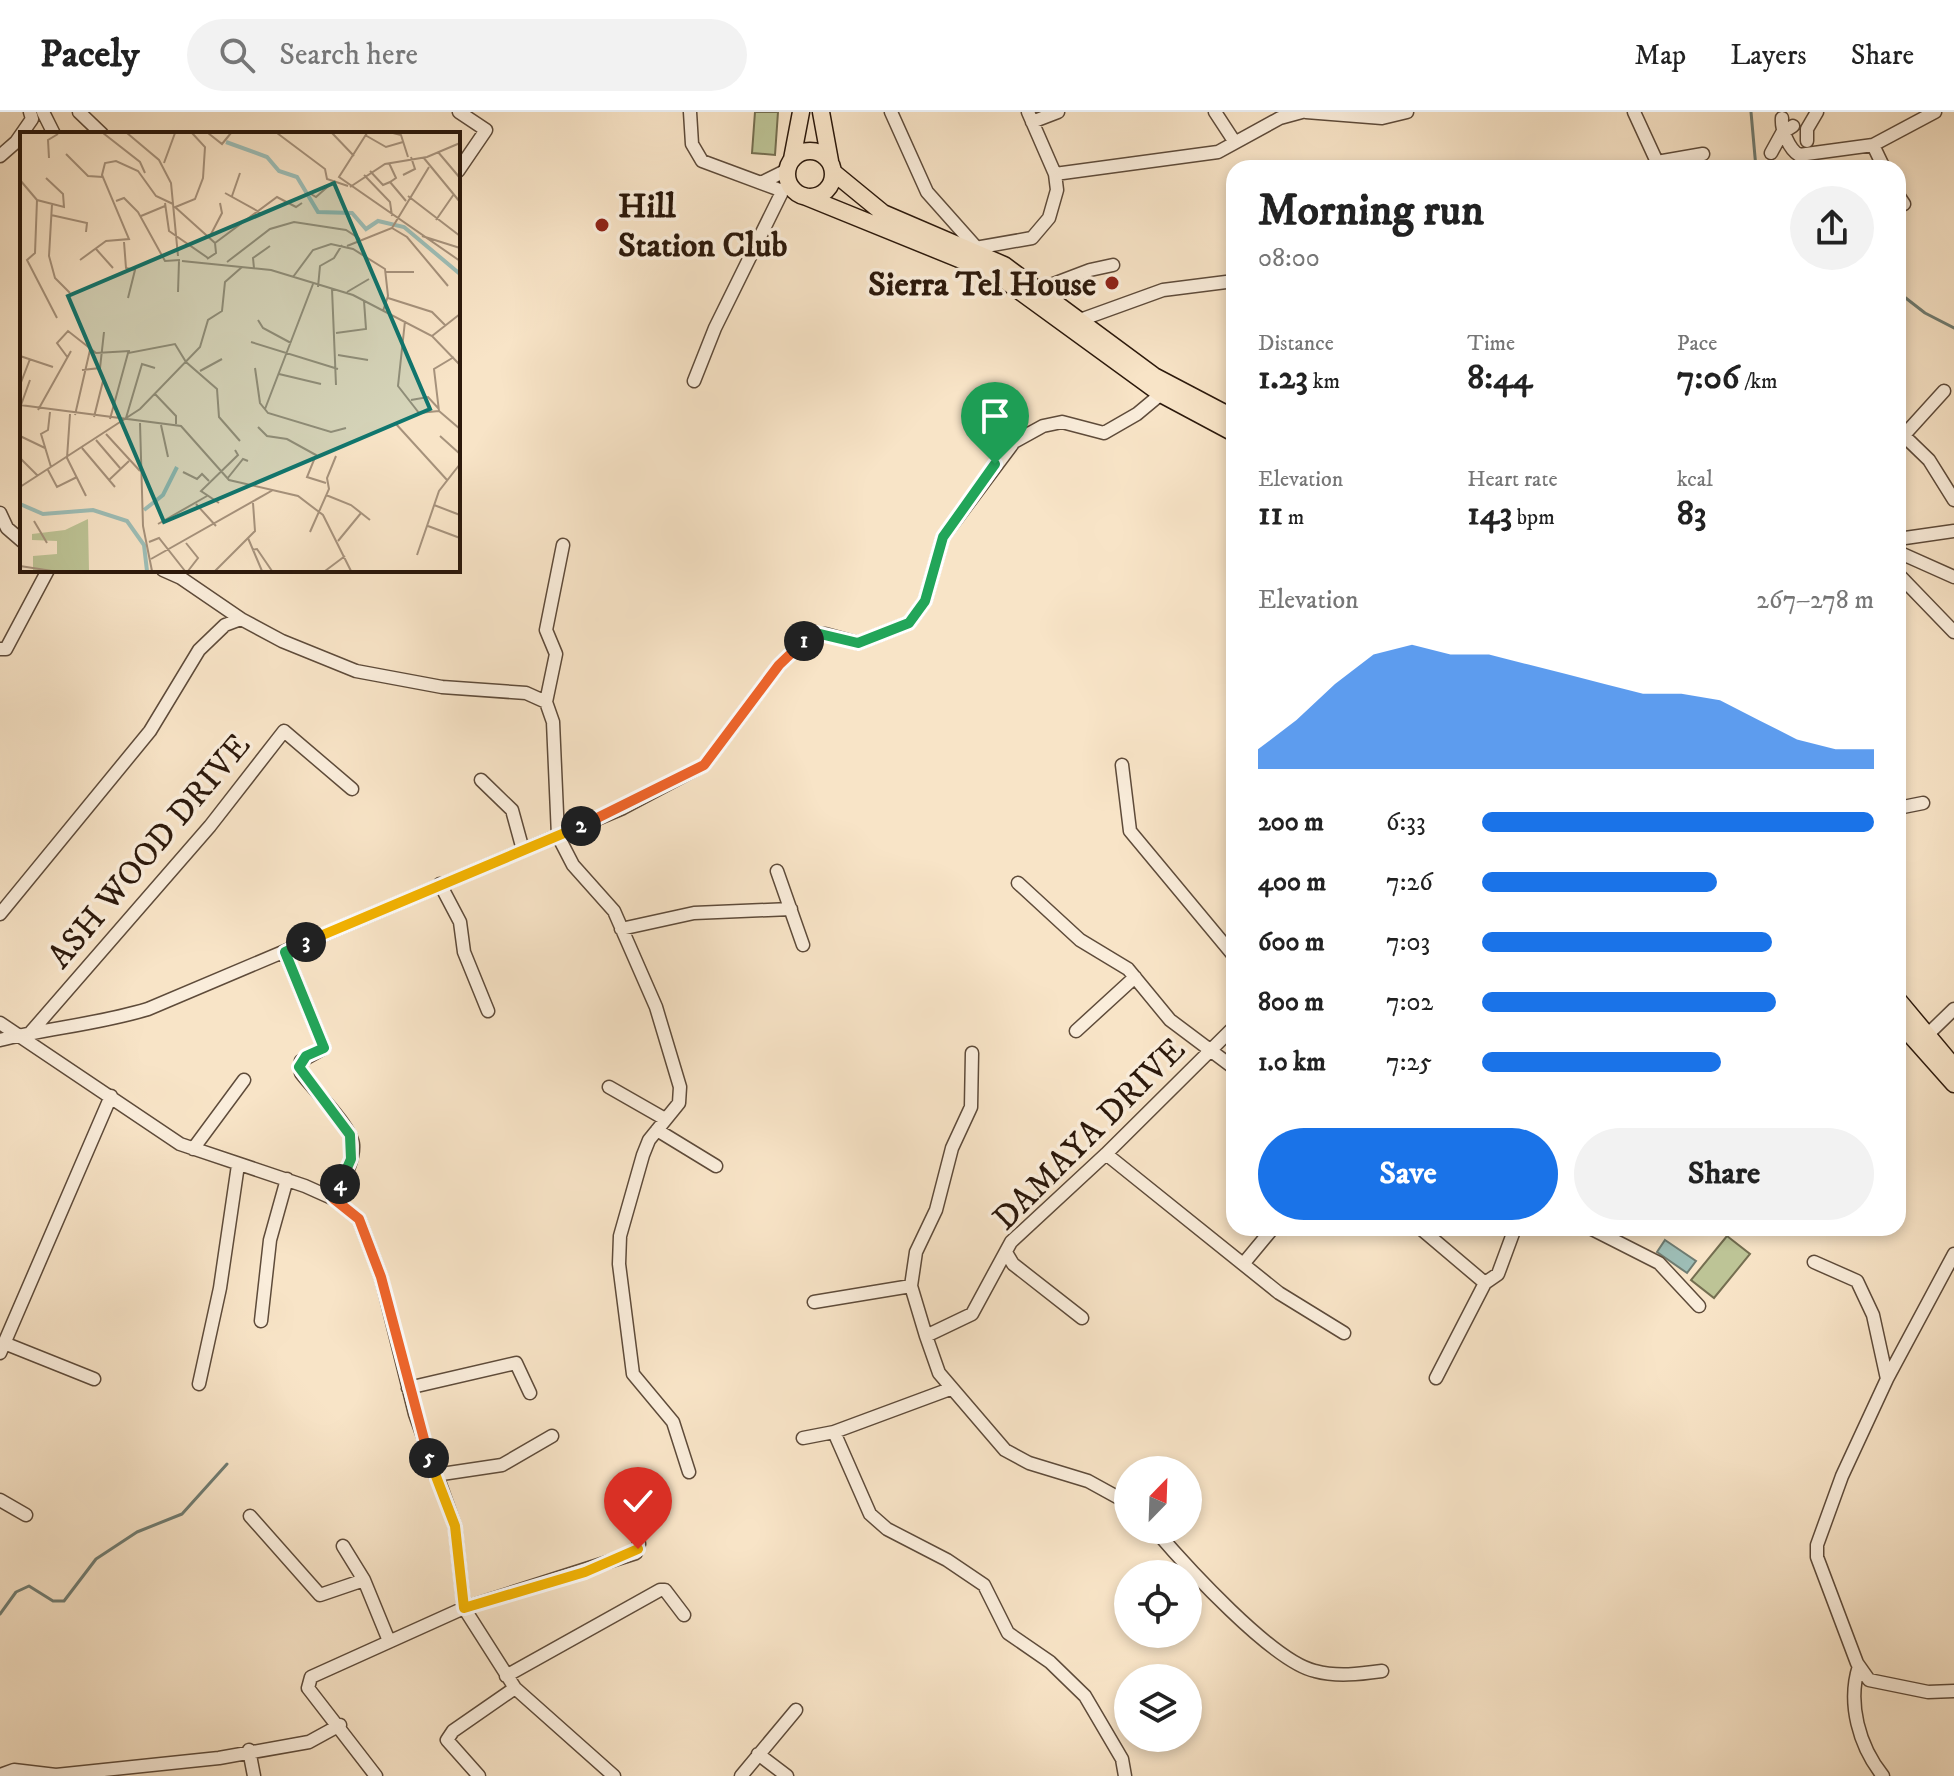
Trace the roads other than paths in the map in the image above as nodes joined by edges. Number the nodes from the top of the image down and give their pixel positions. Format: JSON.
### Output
{"nodes":[{"id":1,"x":30,"y":112,"type":"edge"},
{"id":2,"x":43,"y":112,"type":"edge"},
{"id":3,"x":79,"y":112,"type":"edge"},
{"id":4,"x":459,"y":112,"type":"edge"},
{"id":5,"x":690,"y":112,"type":"edge"},
{"id":6,"x":801,"y":112,"type":"edge"},
{"id":7,"x":821,"y":112,"type":"edge"},
{"id":8,"x":891,"y":112,"type":"edge"},
{"id":9,"x":1058,"y":112,"type":"edge"},
{"id":10,"x":1215,"y":112,"type":"edge"},
{"id":11,"x":1304,"y":112,"type":"edge"},
{"id":12,"x":1407,"y":112,"type":"edge"},
{"id":13,"x":1634,"y":112,"type":"edge"},
{"id":14,"x":1935,"y":112,"type":"edge"},
{"id":15,"x":1816,"y":113,"type":"edge"},
{"id":16,"x":1030,"y":117,"type":"edge"},
{"id":17,"x":1791,"y":122,"type":"junction"},
{"id":18,"x":23,"y":132,"type":"edge"},
{"id":19,"x":53,"y":132,"type":"edge"},
{"id":20,"x":100,"y":132,"type":"edge"},
{"id":21,"x":20,"y":135,"type":"edge"},
{"id":22,"x":1234,"y":141,"type":"junction"},
{"id":23,"x":1807,"y":141,"type":"dead end"},
{"id":24,"x":1873,"y":145,"type":"junction"},
{"id":25,"x":1771,"y":153,"type":"dead end"},
{"id":26,"x":1703,"y":154,"type":"dead end"},
{"id":27,"x":0,"y":156,"type":"edge"},
{"id":28,"x":1656,"y":160,"type":"edge"},
{"id":29,"x":1668,"y":160,"type":"edge"},
{"id":30,"x":1880,"y":160,"type":"edge"},
{"id":31,"x":789,"y":164,"type":"junction"},
{"id":32,"x":832,"y":166,"type":"junction"},
{"id":33,"x":460,"y":168,"type":"edge"},
{"id":34,"x":1055,"y":174,"type":"junction"},
{"id":35,"x":761,"y":183,"type":"junction"},
{"id":36,"x":793,"y":191,"type":"junction"},
{"id":37,"x":966,"y":250,"type":"junction"},
{"id":38,"x":1113,"y":265,"type":"dead end"},
{"id":39,"x":1226,"y":282,"type":"edge"},
{"id":40,"x":1040,"y":289,"type":"junction"},
{"id":41,"x":1080,"y":320,"type":"junction"},
{"id":42,"x":694,"y":381,"type":"dead end"},
{"id":43,"x":1944,"y":391,"type":"dead end"},
{"id":44,"x":1161,"y":394,"type":"junction"},
{"id":45,"x":1226,"y":422,"type":"edge"},
{"id":46,"x":1226,"y":423,"type":"edge"},
{"id":47,"x":1906,"y":427,"type":"edge"},
{"id":48,"x":1906,"y":437,"type":"edge"},
{"id":49,"x":1954,"y":500,"type":"edge"},
{"id":50,"x":0,"y":513,"type":"edge"},
{"id":51,"x":1954,"y":531,"type":"edge"},
{"id":52,"x":1906,"y":538,"type":"edge"},
{"id":53,"x":20,"y":539,"type":"edge"},
{"id":54,"x":563,"y":545,"type":"dead end"},
{"id":55,"x":1906,"y":556,"type":"edge"},
{"id":56,"x":47,"y":572,"type":"edge"},
{"id":57,"x":168,"y":572,"type":"edge"},
{"id":58,"x":1954,"y":577,"type":"edge"},
{"id":59,"x":1906,"y":582,"type":"edge"},
{"id":60,"x":241,"y":619,"type":"junction"},
{"id":61,"x":1954,"y":632,"type":"edge"},
{"id":62,"x":3,"y":649,"type":"edge"},
{"id":63,"x":546,"y":702,"type":"junction"},
{"id":64,"x":1122,"y":765,"type":"dead end"},
{"id":65,"x":481,"y":780,"type":"dead end"},
{"id":66,"x":352,"y":789,"type":"dead end"},
{"id":67,"x":1923,"y":803,"type":"dead end"},
{"id":68,"x":1906,"y":806,"type":"edge"},
{"id":69,"x":558,"y":836,"type":"junction"},
{"id":70,"x":523,"y":850,"type":"junction"},
{"id":71,"x":777,"y":871,"type":"dead end"},
{"id":72,"x":1018,"y":883,"type":"dead end"},
{"id":73,"x":440,"y":884,"type":"junction"},
{"id":74,"x":791,"y":909,"type":"junction"},
{"id":75,"x":0,"y":914,"type":"edge"},
{"id":76,"x":621,"y":929,"type":"junction"},
{"id":77,"x":803,"y":945,"type":"dead end"},
{"id":78,"x":1226,"y":946,"type":"edge"},
{"id":79,"x":285,"y":952,"type":"junction"},
{"id":80,"x":1135,"y":977,"type":"junction"},
{"id":81,"x":1954,"y":1009,"type":"edge"},
{"id":82,"x":488,"y":1011,"type":"dead end"},
{"id":83,"x":1906,"y":1014,"type":"edge"},
{"id":84,"x":0,"y":1023,"type":"edge"},
{"id":85,"x":1906,"y":1028,"type":"edge"},
{"id":86,"x":1076,"y":1031,"type":"dead end"},
{"id":87,"x":26,"y":1034,"type":"junction"},
{"id":88,"x":1226,"y":1035,"type":"edge"},
{"id":89,"x":0,"y":1040,"type":"edge"},
{"id":90,"x":1921,"y":1041,"type":"junction"},
{"id":91,"x":1211,"y":1049,"type":"junction"},
{"id":92,"x":972,"y":1053,"type":"dead end"},
{"id":93,"x":1226,"y":1061,"type":"edge"},
{"id":94,"x":1954,"y":1067,"type":"edge"},
{"id":95,"x":244,"y":1080,"type":"dead end"},
{"id":96,"x":1954,"y":1084,"type":"edge"},
{"id":97,"x":609,"y":1087,"type":"dead end"},
{"id":98,"x":111,"y":1096,"type":"junction"},
{"id":99,"x":661,"y":1125,"type":"junction"},
{"id":100,"x":186,"y":1146,"type":"junction"},
{"id":101,"x":1106,"y":1154,"type":"junction"},
{"id":102,"x":238,"y":1165,"type":"junction"},
{"id":103,"x":716,"y":1166,"type":"dead end"},
{"id":104,"x":287,"y":1179,"type":"junction"},
{"id":105,"x":334,"y":1199,"type":"junction"},
{"id":106,"x":1266,"y":1236,"type":"edge"},
{"id":107,"x":1429,"y":1236,"type":"edge"},
{"id":108,"x":1512,"y":1236,"type":"edge"},
{"id":109,"x":1606,"y":1236,"type":"edge"},
{"id":110,"x":1007,"y":1254,"type":"junction"},
{"id":111,"x":1954,"y":1254,"type":"edge"},
{"id":112,"x":1814,"y":1262,"type":"dead end"},
{"id":113,"x":1244,"y":1263,"type":"junction"},
{"id":114,"x":1485,"y":1283,"type":"junction"},
{"id":115,"x":911,"y":1286,"type":"junction"},
{"id":116,"x":814,"y":1302,"type":"dead end"},
{"id":117,"x":1699,"y":1306,"type":"dead end"},
{"id":118,"x":1082,"y":1318,"type":"dead end"},
{"id":119,"x":261,"y":1321,"type":"dead end"},
{"id":120,"x":1344,"y":1333,"type":"dead end"},
{"id":121,"x":926,"y":1336,"type":"junction"},
{"id":122,"x":2,"y":1348,"type":"edge"},
{"id":123,"x":1436,"y":1378,"type":"dead end"},
{"id":124,"x":94,"y":1379,"type":"dead end"},
{"id":125,"x":1887,"y":1379,"type":"junction"},
{"id":126,"x":199,"y":1384,"type":"dead end"},
{"id":127,"x":408,"y":1388,"type":"junction"},
{"id":128,"x":950,"y":1389,"type":"junction"},
{"id":129,"x":530,"y":1393,"type":"dead end"},
{"id":130,"x":834,"y":1432,"type":"junction"},
{"id":131,"x":552,"y":1436,"type":"dead end"},
{"id":132,"x":803,"y":1438,"type":"dead end"},
{"id":133,"x":689,"y":1472,"type":"dead end"},
{"id":134,"x":435,"y":1475,"type":"junction"},
{"id":135,"x":1114,"y":1495,"type":"edge"},
{"id":136,"x":0,"y":1500,"type":"edge"},
{"id":137,"x":26,"y":1515,"type":"dead end"},
{"id":138,"x":250,"y":1516,"type":"dead end"},
{"id":139,"x":635,"y":1517,"type":"dead end"},
{"id":140,"x":1167,"y":1544,"type":"edge"},
{"id":141,"x":343,"y":1546,"type":"dead end"},
{"id":142,"x":364,"y":1580,"type":"junction"},
{"id":143,"x":464,"y":1608,"type":"junction"},
{"id":144,"x":684,"y":1615,"type":"dead end"},
{"id":145,"x":389,"y":1641,"type":"junction"},
{"id":146,"x":1859,"y":1666,"type":"junction"},
{"id":147,"x":1382,"y":1671,"type":"dead end"},
{"id":148,"x":506,"y":1676,"type":"junction"},
{"id":149,"x":515,"y":1688,"type":"junction"},
{"id":150,"x":1954,"y":1691,"type":"edge"},
{"id":151,"x":796,"y":1710,"type":"dead end"},
{"id":152,"x":340,"y":1725,"type":"junction"},
{"id":153,"x":249,"y":1750,"type":"junction"},
{"id":154,"x":758,"y":1754,"type":"junction"},
{"id":155,"x":82,"y":1773,"type":"edge"},
{"id":156,"x":0,"y":1775,"type":"edge"},
{"id":157,"x":254,"y":1776,"type":"edge"},
{"id":158,"x":376,"y":1776,"type":"edge"},
{"id":159,"x":479,"y":1776,"type":"edge"},
{"id":160,"x":614,"y":1776,"type":"edge"},
{"id":161,"x":741,"y":1776,"type":"edge"},
{"id":162,"x":787,"y":1776,"type":"edge"},
{"id":163,"x":1125,"y":1776,"type":"edge"},
{"id":164,"x":1883,"y":1776,"type":"edge"}],
"edges":[{"from":1,"to":18,"type":"street"},
{"from":2,"to":19,"type":"street"},
{"from":3,"to":20,"type":"street"},
{"from":4,"to":33,"type":"street"},
{"from":5,"to":35,"type":"street"},
{"from":6,"to":31,"type":"main road"},
{"from":7,"to":32,"type":"main road"},
{"from":8,"to":37,"type":"street"},
{"from":9,"to":16,"type":"street"},
{"from":10,"to":22,"type":"street"},
{"from":11,"to":12,"type":"street"},
{"from":11,"to":22,"type":"street"},
{"from":13,"to":28,"type":"street"},
{"from":14,"to":24,"type":"street"},
{"from":15,"to":17,"type":"street"},
{"from":15,"to":23,"type":"street"},
{"from":16,"to":34,"type":"street"},
{"from":17,"to":24,"type":"street"},
{"from":17,"to":25,"type":"street"},
{"from":21,"to":27,"type":"street"},
{"from":22,"to":34,"type":"street"},
{"from":24,"to":30,"type":"street"},
{"from":26,"to":29,"type":"street"},
{"from":31,"to":32,"type":"main road"},
{"from":31,"to":35,"type":"street"},
{"from":31,"to":36,"type":"main road"},
{"from":32,"to":36,"type":"main road"},
{"from":32,"to":37,"type":"main road"},
{"from":34,"to":37,"type":"street"},
{"from":35,"to":36,"type":"street"},
{"from":36,"to":37,"type":"main road"},
{"from":36,"to":42,"type":"street"},
{"from":37,"to":40,"type":"main road"},
{"from":37,"to":44,"type":"main road"},
{"from":38,"to":40,"type":"street"},
{"from":39,"to":41,"type":"street"},
{"from":40,"to":41,"type":"main road"},
{"from":41,"to":45,"type":"main road"},
{"from":43,"to":47,"type":"street"},
{"from":44,"to":46,"type":"main road"},
{"from":44,"to":69,"type":"street"},
{"from":48,"to":49,"type":"street"},
{"from":50,"to":53,"type":"street"},
{"from":51,"to":52,"type":"street"},
{"from":54,"to":63,"type":"street"},
{"from":55,"to":58,"type":"street"},
{"from":56,"to":62,"type":"street"},
{"from":57,"to":60,"type":"street"},
{"from":59,"to":61,"type":"street"},
{"from":60,"to":63,"type":"street"},
{"from":60,"to":75,"type":"street"},
{"from":63,"to":69,"type":"street"},
{"from":64,"to":78,"type":"street"},
{"from":65,"to":70,"type":"street"},
{"from":66,"to":87,"type":"street","name":"ASH WOOD DRIVE"},
{"from":67,"to":68,"type":"street"},
{"from":69,"to":70,"type":"street"},
{"from":69,"to":76,"type":"street"},
{"from":70,"to":73,"type":"street"},
{"from":71,"to":74,"type":"street"},
{"from":72,"to":80,"type":"street"},
{"from":73,"to":79,"type":"street"},
{"from":73,"to":82,"type":"street"},
{"from":74,"to":76,"type":"street"},
{"from":74,"to":77,"type":"street"},
{"from":76,"to":99,"type":"street"},
{"from":79,"to":87,"type":"street"},
{"from":79,"to":105,"type":"street"},
{"from":80,"to":86,"type":"street"},
{"from":80,"to":91,"type":"street"},
{"from":81,"to":90,"type":"street"},
{"from":83,"to":90,"type":"main road"},
{"from":84,"to":87,"type":"street"},
{"from":85,"to":90,"type":"main road"},
{"from":87,"to":89,"type":"street"},
{"from":87,"to":98,"type":"street"},
{"from":88,"to":91,"type":"street","name":"DAMAYA DRIVE"},
{"from":90,"to":94,"type":"main road"},
{"from":90,"to":96,"type":"main road"},
{"from":91,"to":93,"type":"street","name":"DAMAYA DRIVE"},
{"from":91,"to":101,"type":"street","name":"DAMAYA DRIVE"},
{"from":92,"to":115,"type":"street"},
{"from":95,"to":100,"type":"street"},
{"from":97,"to":99,"type":"street"},
{"from":98,"to":100,"type":"street"},
{"from":98,"to":122,"type":"street"},
{"from":99,"to":103,"type":"street"},
{"from":99,"to":133,"type":"street"},
{"from":100,"to":102,"type":"street"},
{"from":101,"to":110,"type":"street","name":"DAMAYA DRIVE"},
{"from":101,"to":113,"type":"street"},
{"from":102,"to":104,"type":"street"},
{"from":102,"to":126,"type":"street"},
{"from":104,"to":105,"type":"street"},
{"from":104,"to":119,"type":"street"},
{"from":105,"to":127,"type":"street"},
{"from":106,"to":113,"type":"street"},
{"from":107,"to":114,"type":"street"},
{"from":108,"to":114,"type":"street"},
{"from":109,"to":117,"type":"street"},
{"from":110,"to":118,"type":"street","name":"DAMAYA DRIVE"},
{"from":110,"to":121,"type":"street"},
{"from":111,"to":125,"type":"street"},
{"from":112,"to":125,"type":"street"},
{"from":113,"to":120,"type":"street"},
{"from":114,"to":123,"type":"street"},
{"from":115,"to":116,"type":"street"},
{"from":115,"to":121,"type":"street"},
{"from":121,"to":128,"type":"street"},
{"from":122,"to":124,"type":"street"},
{"from":125,"to":146,"type":"street"},
{"from":127,"to":129,"type":"street"},
{"from":127,"to":134,"type":"street"},
{"from":128,"to":130,"type":"street"},
{"from":128,"to":135,"type":"street"},
{"from":130,"to":132,"type":"street"},
{"from":130,"to":163,"type":"street"},
{"from":131,"to":134,"type":"street"},
{"from":134,"to":143,"type":"street"},
{"from":136,"to":137,"type":"street"},
{"from":138,"to":142,"type":"street"},
{"from":139,"to":143,"type":"street"},
{"from":140,"to":147,"type":"street"},
{"from":141,"to":142,"type":"street"},
{"from":142,"to":145,"type":"street"},
{"from":143,"to":145,"type":"street"},
{"from":143,"to":148,"type":"street"},
{"from":144,"to":148,"type":"street"},
{"from":145,"to":152,"type":"street"},
{"from":146,"to":150,"type":"street"},
{"from":146,"to":164,"type":"street"},
{"from":148,"to":149,"type":"street"},
{"from":149,"to":159,"type":"street"},
{"from":149,"to":160,"type":"street"},
{"from":151,"to":154,"type":"street"},
{"from":152,"to":153,"type":"street"},
{"from":152,"to":158,"type":"street"},
{"from":153,"to":155,"type":"street"},
{"from":153,"to":157,"type":"street"},
{"from":154,"to":161,"type":"street"},
{"from":154,"to":162,"type":"street"},
{"from":155,"to":156,"type":"street"}]}
